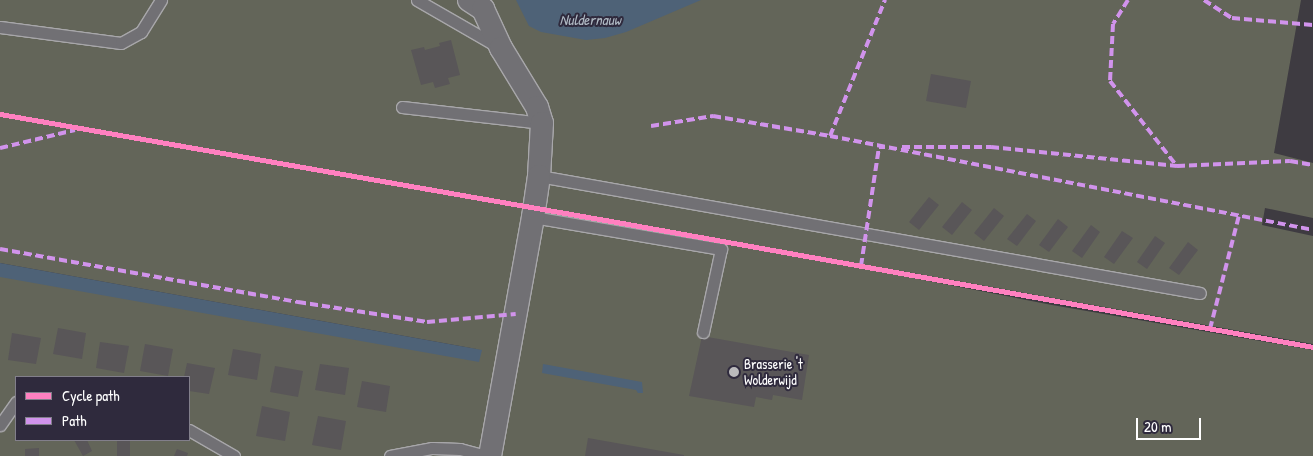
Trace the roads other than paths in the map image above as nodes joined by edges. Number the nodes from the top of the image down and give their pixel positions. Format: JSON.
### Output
{"nodes":[{"id":1,"x":161,"y":0,"type":"edge"},
{"id":2,"x":417,"y":0,"type":"edge"},
{"id":3,"x":468,"y":0,"type":"edge"},
{"id":4,"x":0,"y":27,"type":"edge"},
{"id":5,"x":501,"y":48,"type":"junction"},
{"id":6,"x":402,"y":107,"type":"dead end"},
{"id":7,"x":542,"y":123,"type":"junction"},
{"id":8,"x":539,"y":176,"type":"junction"},
{"id":9,"x":533,"y":217,"type":"junction"},
{"id":10,"x":1200,"y":293,"type":"dead end"},
{"id":11,"x":703,"y":332,"type":"dead end"},
{"id":12,"x":15,"y":403,"type":"edge"},
{"id":13,"x":0,"y":425,"type":"edge"},
{"id":14,"x":190,"y":431,"type":"edge"},
{"id":15,"x":234,"y":456,"type":"edge"},
{"id":16,"x":390,"y":456,"type":"edge"},
{"id":17,"x":488,"y":456,"type":"edge"}],
"edges":[{"from":1,"to":4,"type":"lane"},
{"from":2,"to":5,"type":"lane"},
{"from":3,"to":5,"type":"street"},
{"from":5,"to":7,"type":"street"},
{"from":6,"to":7,"type":"lane"},
{"from":7,"to":8,"type":"street"},
{"from":8,"to":9,"type":"street"},
{"from":8,"to":10,"type":"lane"},
{"from":9,"to":11,"type":"lane"},
{"from":9,"to":17,"type":"street"},
{"from":12,"to":13,"type":"lane"},
{"from":14,"to":15,"type":"lane"},
{"from":16,"to":17,"type":"lane"}]}
